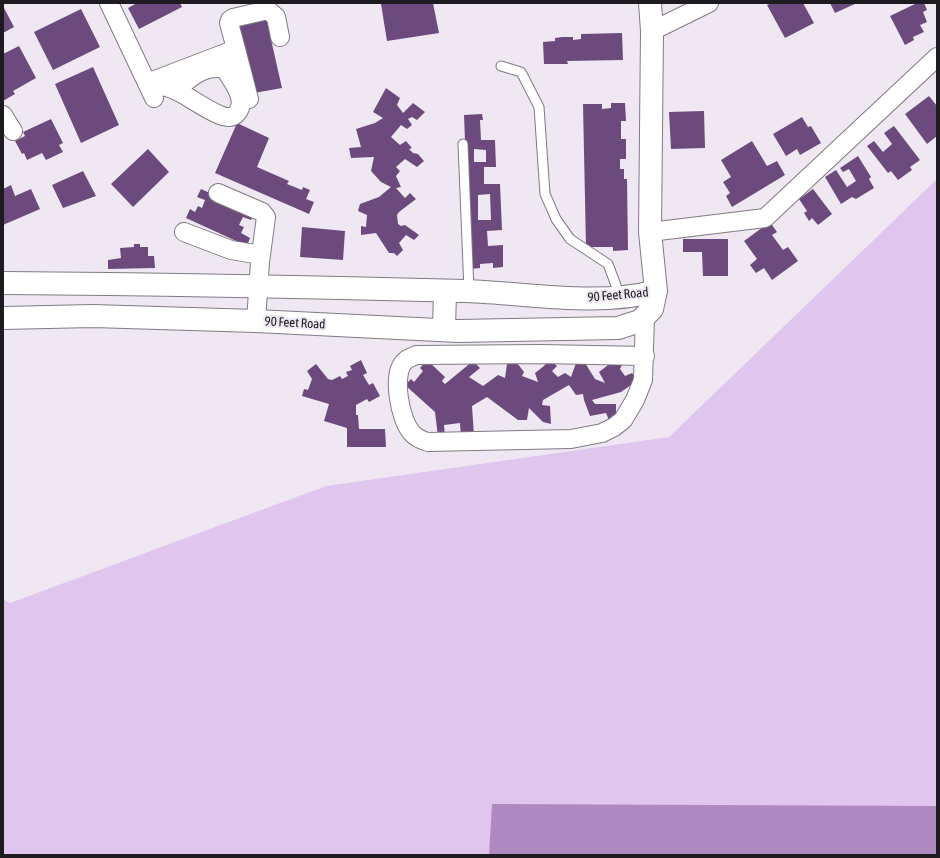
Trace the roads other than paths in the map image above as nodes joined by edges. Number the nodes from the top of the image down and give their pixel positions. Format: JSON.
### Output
{"nodes":[{"id":1,"x":109,"y":3,"type":"edge"},
{"id":2,"x":650,"y":3,"type":"edge"},
{"id":3,"x":709,"y":3,"type":"edge"},
{"id":4,"x":652,"y":31,"type":"junction"},
{"id":5,"x":280,"y":37,"type":"dead end"},
{"id":6,"x":236,"y":49,"type":"junction"},
{"id":7,"x":937,"y":57,"type":"edge"},
{"id":8,"x":501,"y":66,"type":"dead end"},
{"id":9,"x":150,"y":90,"type":"junction"},
{"id":10,"x":176,"y":91,"type":"dead end"},
{"id":11,"x":251,"y":107,"type":"dead end"},
{"id":12,"x":3,"y":115,"type":"edge"},
{"id":13,"x":13,"y":131,"type":"dead end"},
{"id":14,"x":463,"y":144,"type":"dead end"},
{"id":15,"x":218,"y":192,"type":"dead end"},
{"id":16,"x":184,"y":232,"type":"dead end"},
{"id":17,"x":650,"y":232,"type":"junction"},
{"id":18,"x":261,"y":255,"type":"junction"},
{"id":19,"x":3,"y":283,"type":"edge"},
{"id":20,"x":92,"y":284,"type":"junction"},
{"id":21,"x":258,"y":287,"type":"junction"},
{"id":22,"x":445,"y":291,"type":"junction"},
{"id":23,"x":468,"y":291,"type":"junction"},
{"id":24,"x":656,"y":291,"type":"junction"},
{"id":25,"x":620,"y":296,"type":"junction"},
{"id":26,"x":93,"y":316,"type":"junction"},
{"id":27,"x":646,"y":316,"type":"junction"},
{"id":28,"x":3,"y":318,"type":"edge"},
{"id":29,"x":256,"y":320,"type":"junction"},
{"id":30,"x":599,"y":329,"type":"junction"},
{"id":31,"x":541,"y":330,"type":"junction"},
{"id":32,"x":451,"y":331,"type":"junction"},
{"id":33,"x":458,"y":354,"type":"junction"},
{"id":34,"x":541,"y":354,"type":"junction"},
{"id":35,"x":599,"y":354,"type":"junction"},
{"id":36,"x":645,"y":356,"type":"junction"}],
"edges":[{"from":1,"to":9,"type":"street"},
{"from":2,"to":4,"type":"street"},
{"from":3,"to":4,"type":"street"},
{"from":4,"to":17,"type":"street"},
{"from":5,"to":6,"type":"street"},
{"from":6,"to":9,"type":"street"},
{"from":6,"to":11,"type":"street"},
{"from":7,"to":17,"type":"street"},
{"from":8,"to":25,"type":"lane"},
{"from":9,"to":10,"type":"street"},
{"from":12,"to":13,"type":"street"},
{"from":14,"to":23,"type":"lane"},
{"from":15,"to":18,"type":"street"},
{"from":16,"to":18,"type":"street"},
{"from":17,"to":24,"type":"street"},
{"from":18,"to":21,"type":"street"},
{"from":19,"to":20,"type":"street","name":"90 Feet Road"},
{"from":20,"to":21,"type":"street","name":"90 Feet Road"},
{"from":20,"to":26,"type":"street"},
{"from":21,"to":22,"type":"street","name":"90 Feet Road"},
{"from":21,"to":29,"type":"street"},
{"from":22,"to":23,"type":"street","name":"90 Feet Road"},
{"from":22,"to":32,"type":"street"},
{"from":23,"to":25,"type":"street","name":"90 Feet Road"},
{"from":24,"to":25,"type":"street","name":"90 Feet Road"},
{"from":24,"to":27,"type":"street","name":"90 Feet Road"},
{"from":26,"to":28,"type":"street","name":"90 Feet Road"},
{"from":26,"to":29,"type":"street","name":"90 Feet Road"},
{"from":27,"to":30,"type":"street","name":"90 Feet Road"},
{"from":27,"to":36,"type":"street"},
{"from":29,"to":32,"type":"street","name":"90 Feet Road"},
{"from":30,"to":31,"type":"street","name":"90 Feet Road"},
{"from":30,"to":35,"type":"street"},
{"from":31,"to":32,"type":"street","name":"90 Feet Road"},
{"from":31,"to":34,"type":"street"},
{"from":32,"to":33,"type":"street"},
{"from":33,"to":34,"type":"street"},
{"from":33,"to":36,"type":"street"},
{"from":34,"to":35,"type":"street"},
{"from":35,"to":36,"type":"street"}]}
